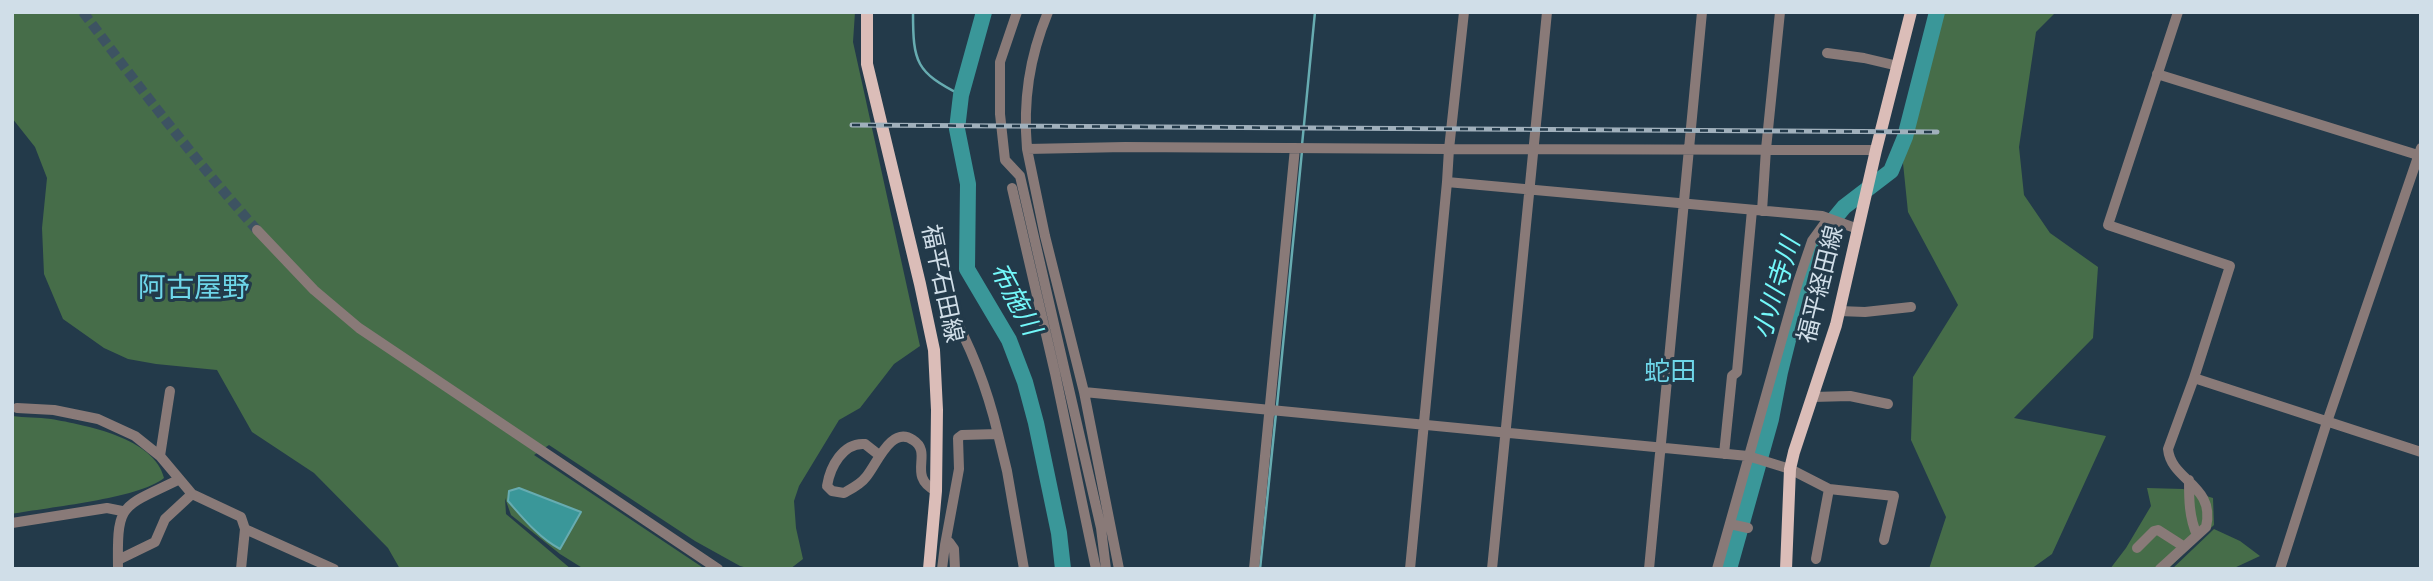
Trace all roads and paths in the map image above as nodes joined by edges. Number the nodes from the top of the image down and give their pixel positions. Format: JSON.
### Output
{"nodes":[{"id":1,"x":867,"y":12,"type":"edge"},
{"id":2,"x":1017,"y":12,"type":"edge"},
{"id":3,"x":1048,"y":12,"type":"edge"},
{"id":4,"x":1464,"y":12,"type":"edge"},
{"id":5,"x":1547,"y":12,"type":"edge"},
{"id":6,"x":1702,"y":12,"type":"edge"},
{"id":7,"x":1780,"y":12,"type":"edge"},
{"id":8,"x":1911,"y":12,"type":"edge"},
{"id":9,"x":2178,"y":12,"type":"edge"},
{"id":10,"x":1827,"y":53,"type":"dead end"},
{"id":11,"x":1898,"y":66,"type":"junction"},
{"id":12,"x":2157,"y":74,"type":"junction"},
{"id":13,"x":1295,"y":148,"type":"junction"},
{"id":14,"x":1534,"y":148,"type":"junction"},
{"id":15,"x":1027,"y":149,"type":"junction"},
{"id":16,"x":1449,"y":149,"type":"junction"},
{"id":17,"x":1766,"y":149,"type":"junction"},
{"id":18,"x":1689,"y":150,"type":"junction"},
{"id":19,"x":1876,"y":150,"type":"junction"},
{"id":20,"x":2420,"y":153,"type":"edge"},
{"id":21,"x":1447,"y":182,"type":"junction"},
{"id":22,"x":1012,"y":188,"type":"dead end"},
{"id":23,"x":1530,"y":188,"type":"junction"},
{"id":24,"x":1685,"y":204,"type":"junction"},
{"id":25,"x":1757,"y":210,"type":"junction"},
{"id":26,"x":1828,"y":219,"type":"junction"},
{"id":27,"x":1859,"y":224,"type":"junction"},
{"id":28,"x":257,"y":230,"type":"tunnel mouth"},
{"id":29,"x":947,"y":304,"type":"dead end"},
{"id":30,"x":1911,"y":307,"type":"dead end"},
{"id":31,"x":1839,"y":312,"type":"junction"},
{"id":32,"x":2194,"y":378,"type":"junction"},
{"id":33,"x":170,"y":391,"type":"dead end"},
{"id":34,"x":1084,"y":392,"type":"junction"},
{"id":35,"x":1813,"y":397,"type":"junction"},
{"id":36,"x":1888,"y":404,"type":"dead end"},
{"id":37,"x":17,"y":408,"type":"dead end"},
{"id":38,"x":1269,"y":410,"type":"junction"},
{"id":39,"x":2327,"y":422,"type":"junction"},
{"id":40,"x":1424,"y":425,"type":"junction"},
{"id":41,"x":1504,"y":432,"type":"junction"},
{"id":42,"x":998,"y":434,"type":"junction"},
{"id":43,"x":1661,"y":449,"type":"junction"},
{"id":44,"x":2421,"y":452,"type":"edge"},
{"id":45,"x":1724,"y":454,"type":"junction"},
{"id":46,"x":879,"y":455,"type":"junction"},
{"id":47,"x":160,"y":456,"type":"junction"},
{"id":48,"x":1748,"y":456,"type":"junction"},
{"id":49,"x":1790,"y":469,"type":"junction"},
{"id":50,"x":178,"y":480,"type":"junction"},
{"id":51,"x":2189,"y":480,"type":"junction"},
{"id":52,"x":1829,"y":489,"type":"junction"},
{"id":53,"x":936,"y":491,"type":"junction"},
{"id":54,"x":192,"y":494,"type":"junction"},
{"id":55,"x":122,"y":511,"type":"junction"},
{"id":56,"x":12,"y":523,"type":"edge"},
{"id":57,"x":1730,"y":524,"type":"junction"},
{"id":58,"x":1748,"y":528,"type":"dead end"},
{"id":59,"x":245,"y":529,"type":"junction"},
{"id":60,"x":2197,"y":535,"type":"junction"},
{"id":61,"x":1884,"y":540,"type":"dead end"},
{"id":62,"x":945,"y":545,"type":"junction"},
{"id":63,"x":2183,"y":546,"type":"junction"},
{"id":64,"x":2137,"y":548,"type":"dead end"},
{"id":65,"x":1816,"y":559,"type":"dead end"},
{"id":66,"x":118,"y":564,"type":"edge"},
{"id":67,"x":241,"y":569,"type":"edge"},
{"id":68,"x":334,"y":569,"type":"edge"},
{"id":69,"x":718,"y":569,"type":"edge"},
{"id":70,"x":929,"y":569,"type":"edge"},
{"id":71,"x":942,"y":569,"type":"edge"},
{"id":72,"x":955,"y":569,"type":"edge"},
{"id":73,"x":1024,"y":569,"type":"edge"},
{"id":74,"x":1096,"y":569,"type":"edge"},
{"id":75,"x":1106,"y":569,"type":"edge"},
{"id":76,"x":1119,"y":569,"type":"edge"},
{"id":77,"x":1254,"y":569,"type":"edge"},
{"id":78,"x":1410,"y":569,"type":"edge"},
{"id":79,"x":1492,"y":569,"type":"edge"},
{"id":80,"x":1649,"y":569,"type":"edge"},
{"id":81,"x":1717,"y":569,"type":"edge"},
{"id":82,"x":1786,"y":569,"type":"edge"},
{"id":83,"x":2160,"y":569,"type":"edge"},
{"id":84,"x":2280,"y":569,"type":"edge"}],
"edges":[{"from":1,"to":53,"type":"main road","name":"福平石田線"},
{"from":2,"to":75,"type":"street"},
{"from":3,"to":15,"type":"street"},
{"from":4,"to":16,"type":"street"},
{"from":5,"to":14,"type":"street"},
{"from":6,"to":18,"type":"street"},
{"from":7,"to":17,"type":"street"},
{"from":8,"to":11,"type":"main road","name":"福平経田線"},
{"from":9,"to":12,"type":"street"},
{"from":10,"to":11,"type":"street"},
{"from":11,"to":19,"type":"main road","name":"福平経田線"},
{"from":12,"to":20,"type":"street"},
{"from":12,"to":32,"type":"street"},
{"from":13,"to":15,"type":"street"},
{"from":13,"to":16,"type":"street"},
{"from":13,"to":38,"type":"street"},
{"from":14,"to":16,"type":"street"},
{"from":14,"to":18,"type":"street"},
{"from":14,"to":23,"type":"street"},
{"from":15,"to":34,"type":"street"},
{"from":16,"to":21,"type":"street"},
{"from":17,"to":18,"type":"street"},
{"from":17,"to":19,"type":"street"},
{"from":17,"to":25,"type":"street"},
{"from":18,"to":24,"type":"street"},
{"from":19,"to":27,"type":"main road","name":"福平経田線"},
{"from":20,"to":39,"type":"street"},
{"from":21,"to":23,"type":"street"},
{"from":21,"to":40,"type":"street"},
{"from":22,"to":74,"type":"street"},
{"from":23,"to":24,"type":"street"},
{"from":23,"to":41,"type":"street"},
{"from":24,"to":25,"type":"street"},
{"from":24,"to":43,"type":"street"},
{"from":25,"to":26,"type":"street"},
{"from":25,"to":45,"type":"street"},
{"from":26,"to":27,"type":"street"},
{"from":26,"to":48,"type":"street"},
{"from":27,"to":31,"type":"main road","name":"福平経田線"},
{"from":28,"to":69,"type":"street"},
{"from":29,"to":42,"type":"street"},
{"from":30,"to":31,"type":"street"},
{"from":31,"to":35,"type":"main road","name":"福平経田線"},
{"from":32,"to":39,"type":"street"},
{"from":32,"to":51,"type":"street"},
{"from":33,"to":47,"type":"street"},
{"from":34,"to":38,"type":"street"},
{"from":34,"to":76,"type":"street"},
{"from":35,"to":36,"type":"street"},
{"from":35,"to":49,"type":"main road","name":"福平経田線"},
{"from":37,"to":47,"type":"street"},
{"from":38,"to":40,"type":"street"},
{"from":38,"to":77,"type":"street"},
{"from":39,"to":44,"type":"street"},
{"from":39,"to":84,"type":"street"},
{"from":40,"to":41,"type":"street"},
{"from":40,"to":78,"type":"street"},
{"from":41,"to":43,"type":"street"},
{"from":41,"to":79,"type":"street"},
{"from":42,"to":62,"type":"street"},
{"from":42,"to":73,"type":"street"},
{"from":43,"to":45,"type":"street"},
{"from":43,"to":80,"type":"street"},
{"from":45,"to":48,"type":"street"},
{"from":46,"to":46,"type":"street"},
{"from":46,"to":53,"type":"street"},
{"from":47,"to":50,"type":"street"},
{"from":48,"to":49,"type":"street"},
{"from":48,"to":57,"type":"street"},
{"from":49,"to":52,"type":"street"},
{"from":49,"to":82,"type":"main road","name":"福平経田線"},
{"from":50,"to":54,"type":"street"},
{"from":50,"to":55,"type":"street"},
{"from":51,"to":60,"type":"street"},
{"from":51,"to":60,"type":"street"},
{"from":52,"to":61,"type":"street"},
{"from":52,"to":65,"type":"street"},
{"from":53,"to":70,"type":"main road","name":"福平石田線"},
{"from":54,"to":59,"type":"street"},
{"from":54,"to":66,"type":"street"},
{"from":55,"to":56,"type":"street"},
{"from":55,"to":66,"type":"street"},
{"from":57,"to":58,"type":"street"},
{"from":57,"to":81,"type":"street"},
{"from":59,"to":67,"type":"street"},
{"from":59,"to":68,"type":"street"},
{"from":60,"to":63,"type":"street"},
{"from":62,"to":71,"type":"street"},
{"from":62,"to":72,"type":"street"},
{"from":63,"to":64,"type":"street"},
{"from":63,"to":83,"type":"street"}]}
